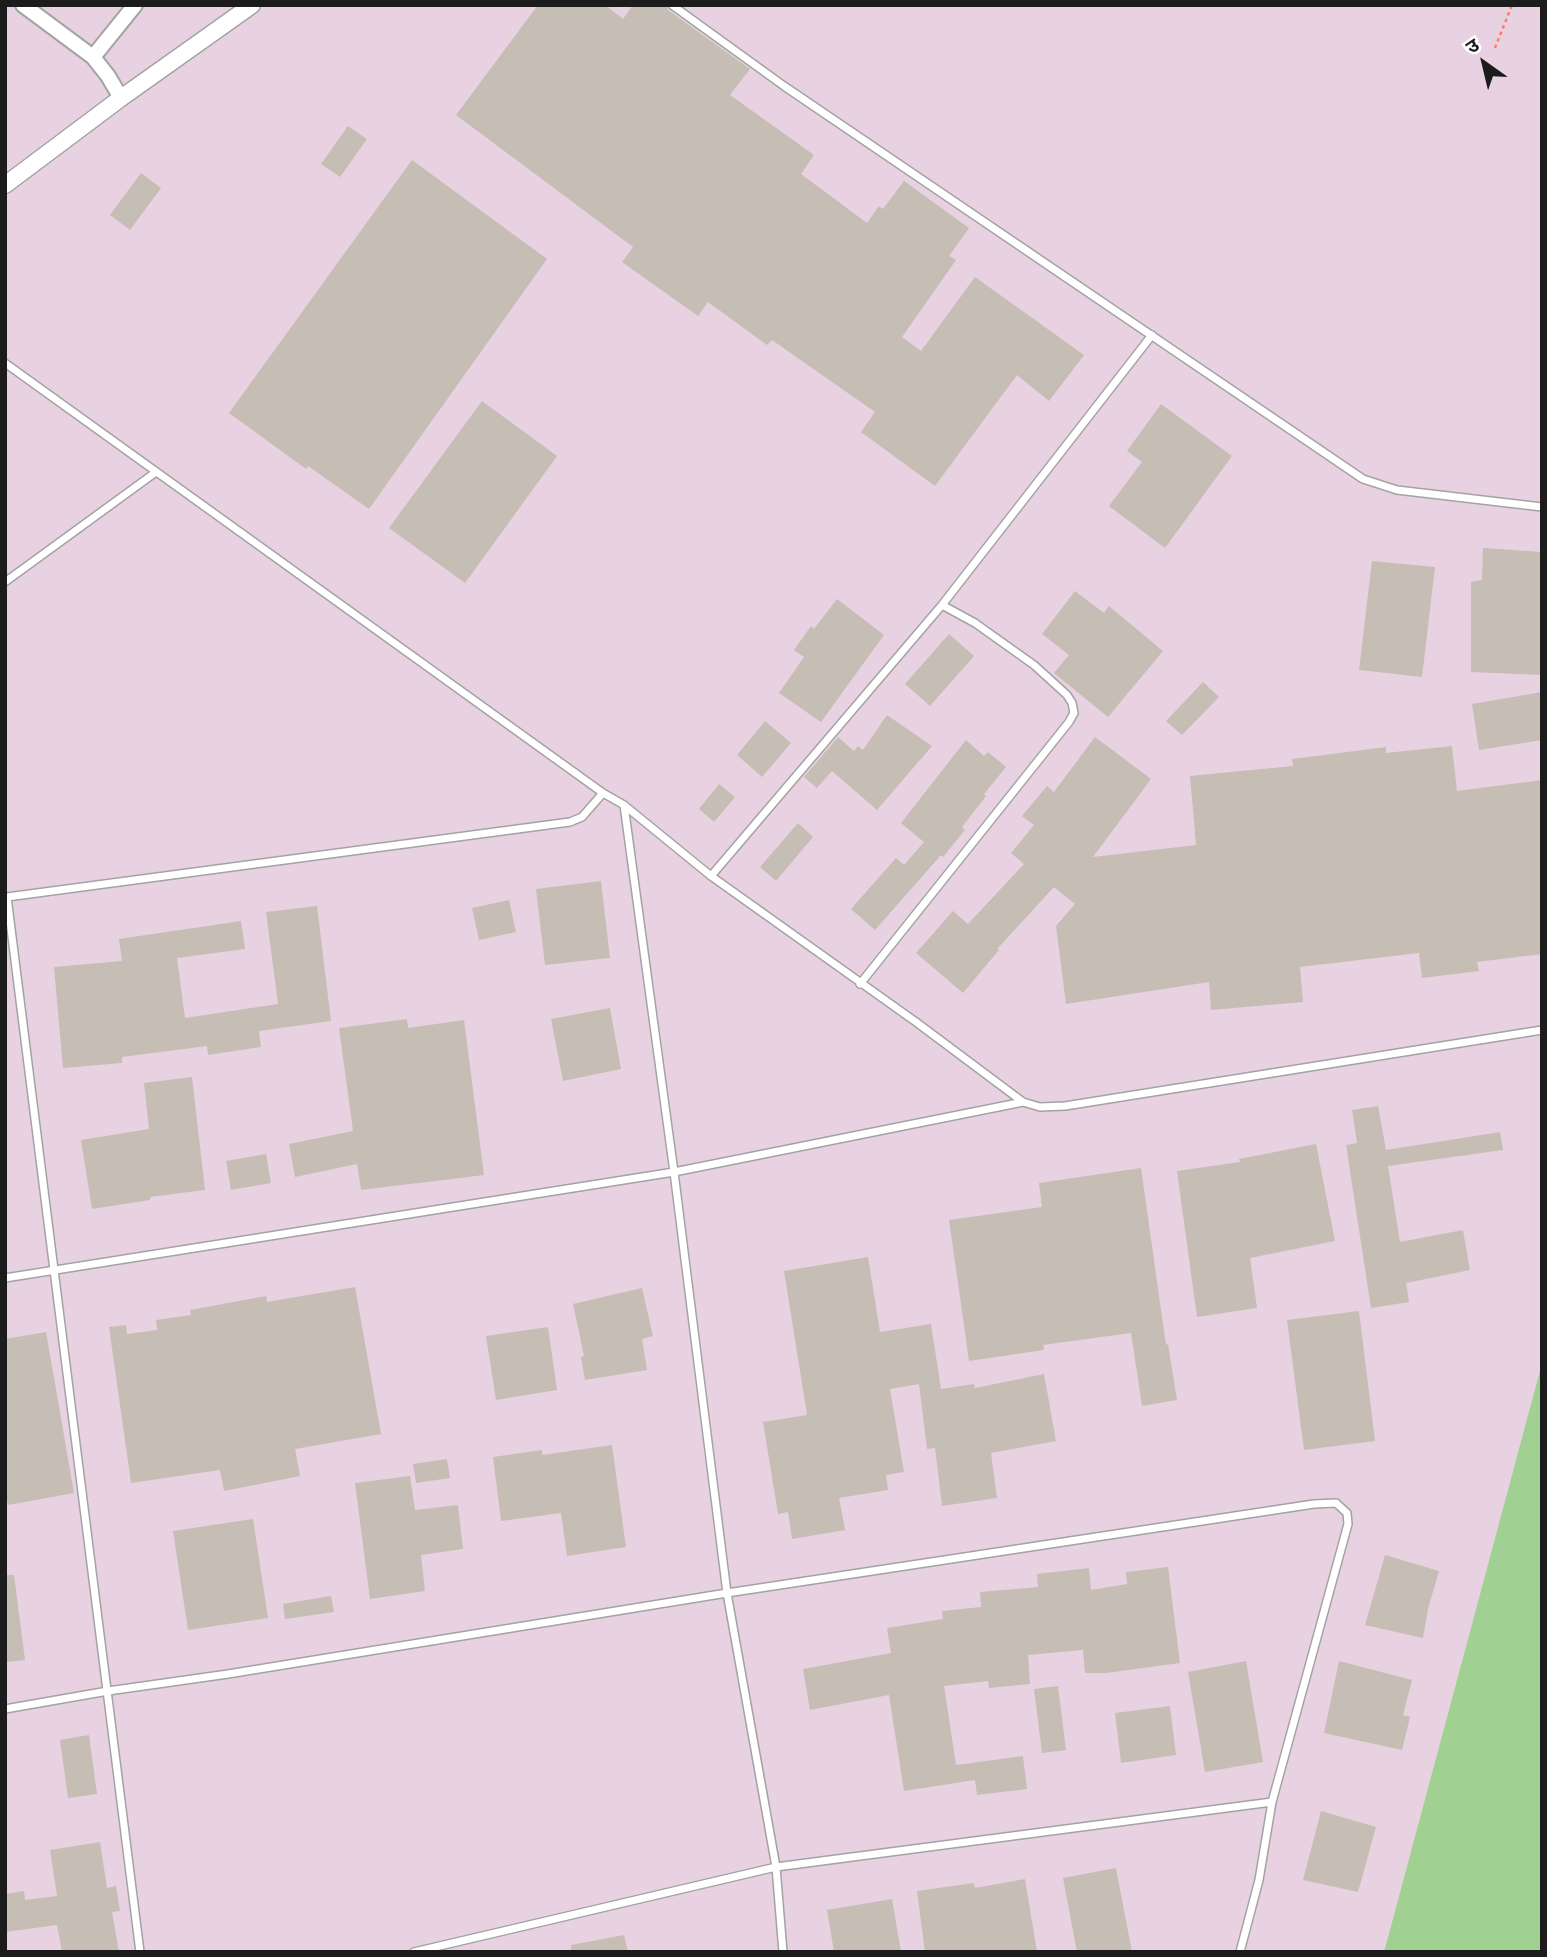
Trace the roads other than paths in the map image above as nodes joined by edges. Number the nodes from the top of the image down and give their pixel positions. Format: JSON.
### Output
{"nodes":[{"id":1,"x":23,"y":5,"type":"edge"},
{"id":2,"x":135,"y":5,"type":"edge"},
{"id":3,"x":252,"y":5,"type":"edge"},
{"id":4,"x":672,"y":5,"type":"edge"},
{"id":5,"x":93,"y":57,"type":"junction"},
{"id":6,"x":121,"y":99,"type":"junction"},
{"id":7,"x":5,"y":185,"type":"edge"},
{"id":8,"x":1152,"y":335,"type":"junction"},
{"id":9,"x":5,"y":363,"type":"edge"},
{"id":10,"x":156,"y":472,"type":"junction"},
{"id":11,"x":1542,"y":507,"type":"edge"},
{"id":12,"x":5,"y":582,"type":"edge"},
{"id":13,"x":942,"y":605,"type":"junction"},
{"id":14,"x":603,"y":793,"type":"junction"},
{"id":15,"x":624,"y":805,"type":"junction"},
{"id":16,"x":711,"y":876,"type":"junction"},
{"id":17,"x":6,"y":893,"type":"edge"},
{"id":18,"x":860,"y":984,"type":"junction"},
{"id":19,"x":1542,"y":1030,"type":"edge"},
{"id":20,"x":1023,"y":1102,"type":"junction"},
{"id":21,"x":674,"y":1172,"type":"junction"},
{"id":22,"x":55,"y":1269,"type":"junction"},
{"id":23,"x":5,"y":1278,"type":"edge"},
{"id":24,"x":727,"y":1593,"type":"junction"},
{"id":25,"x":108,"y":1691,"type":"junction"},
{"id":26,"x":5,"y":1709,"type":"edge"},
{"id":27,"x":1272,"y":1802,"type":"junction"},
{"id":28,"x":776,"y":1867,"type":"junction"},
{"id":29,"x":140,"y":1952,"type":"edge"},
{"id":30,"x":414,"y":1952,"type":"edge"},
{"id":31,"x":783,"y":1952,"type":"edge"},
{"id":32,"x":1240,"y":1952,"type":"edge"}],
"edges":[{"from":1,"to":5,"type":"street"},
{"from":2,"to":5,"type":"street"},
{"from":3,"to":6,"type":"street"},
{"from":4,"to":8,"type":"lane"},
{"from":5,"to":6,"type":"street"},
{"from":6,"to":7,"type":"street"},
{"from":8,"to":11,"type":"lane"},
{"from":8,"to":13,"type":"lane"},
{"from":9,"to":10,"type":"lane"},
{"from":10,"to":12,"type":"lane"},
{"from":10,"to":14,"type":"lane"},
{"from":13,"to":16,"type":"lane"},
{"from":13,"to":18,"type":"lane"},
{"from":14,"to":15,"type":"lane"},
{"from":14,"to":17,"type":"lane"},
{"from":15,"to":16,"type":"lane"},
{"from":15,"to":21,"type":"lane"},
{"from":16,"to":18,"type":"lane"},
{"from":17,"to":22,"type":"lane"},
{"from":18,"to":20,"type":"lane"},
{"from":19,"to":20,"type":"lane"},
{"from":20,"to":21,"type":"lane"},
{"from":21,"to":22,"type":"lane"},
{"from":21,"to":24,"type":"lane"},
{"from":22,"to":23,"type":"lane"},
{"from":22,"to":25,"type":"lane"},
{"from":24,"to":25,"type":"lane"},
{"from":24,"to":27,"type":"lane"},
{"from":24,"to":28,"type":"lane"},
{"from":25,"to":26,"type":"lane"},
{"from":25,"to":29,"type":"lane"},
{"from":27,"to":28,"type":"lane"},
{"from":27,"to":32,"type":"lane"},
{"from":28,"to":30,"type":"lane"},
{"from":28,"to":31,"type":"lane"}]}
